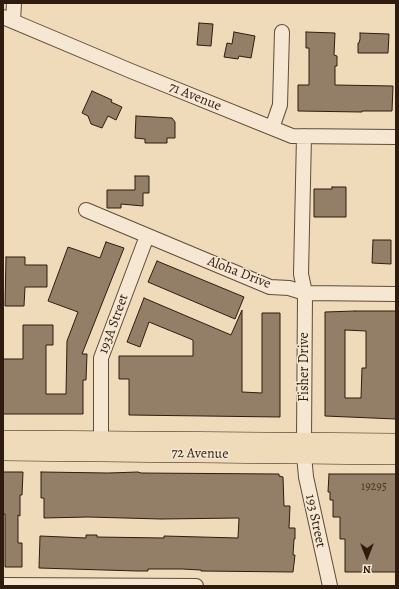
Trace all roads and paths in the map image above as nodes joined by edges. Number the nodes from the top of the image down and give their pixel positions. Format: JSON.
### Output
{"nodes":[{"id":1,"x":14,"y":3,"type":"edge"},
{"id":2,"x":8,"y":19,"type":"edge"},
{"id":3,"x":282,"y":32,"type":"dead end"},
{"id":4,"x":272,"y":128,"type":"junction"},
{"id":5,"x":304,"y":136,"type":"junction"},
{"id":6,"x":396,"y":137,"type":"edge"},
{"id":7,"x":86,"y":210,"type":"dead end"},
{"id":8,"x":147,"y":236,"type":"junction"},
{"id":9,"x":306,"y":293,"type":"junction"},
{"id":10,"x":396,"y":294,"type":"edge"},
{"id":11,"x":3,"y":439,"type":"edge"},
{"id":12,"x":101,"y":440,"type":"junction"},
{"id":13,"x":396,"y":442,"type":"edge"},
{"id":14,"x":304,"y":448,"type":"junction"},
{"id":15,"x":396,"y":448,"type":"edge"},
{"id":16,"x":3,"y":452,"type":"edge"},
{"id":17,"x":396,"y":456,"type":"edge"},
{"id":18,"x":3,"y":584,"type":"edge"},
{"id":19,"x":41,"y":585,"type":"edge"},
{"id":20,"x":196,"y":586,"type":"edge"},
{"id":21,"x":330,"y":586,"type":"edge"}],
"edges":[{"from":1,"to":2,"type":"street"},
{"from":2,"to":4,"type":"street","name":"71 Avenue"},
{"from":3,"to":4,"type":"street"},
{"from":4,"to":5,"type":"street","name":"71 Avenue"},
{"from":5,"to":6,"type":"street","name":"71 Avenue"},
{"from":5,"to":9,"type":"street","name":"Fisher Drive"},
{"from":7,"to":8,"type":"street","name":"Aloha Drive"},
{"from":8,"to":9,"type":"street","name":"Aloha Drive"},
{"from":8,"to":12,"type":"street","name":"193A Street"},
{"from":9,"to":10,"type":"street","name":"Aloha Drive"},
{"from":9,"to":14,"type":"street","name":"Fisher Drive"},
{"from":11,"to":12,"type":"main road","name":"72 Avenue"},
{"from":12,"to":14,"type":"main road","name":"72 Avenue"},
{"from":13,"to":14,"type":"main road","name":"72 Avenue"},
{"from":14,"to":15,"type":"main road","name":"72 Avenue"},
{"from":14,"to":16,"type":"main road","name":"72 Avenue"},
{"from":14,"to":17,"type":"main road","name":"72 Avenue"},
{"from":14,"to":21,"type":"street","name":"193 Street"},
{"from":18,"to":19,"type":"street"},
{"from":19,"to":20,"type":"street"}]}
